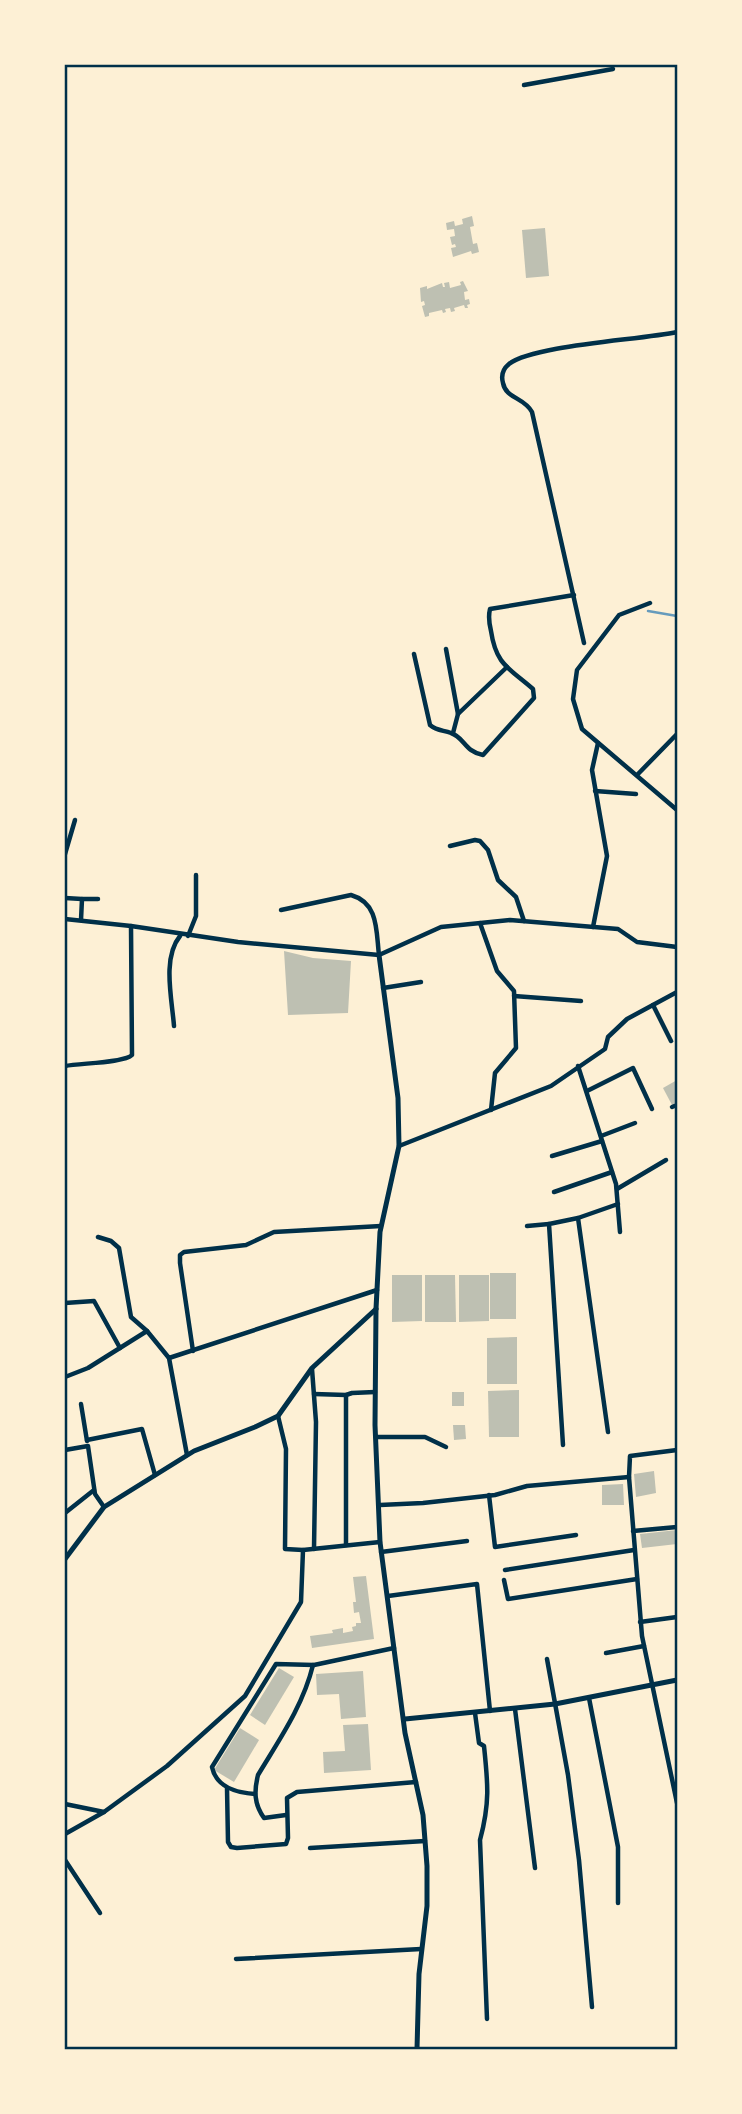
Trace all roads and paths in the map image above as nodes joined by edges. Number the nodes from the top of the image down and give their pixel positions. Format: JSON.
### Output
{"nodes":[{"id":1,"x":613,"y":69,"type":"dead end"},
{"id":2,"x":524,"y":85,"type":"dead end"},
{"id":3,"x":677,"y":332,"type":"edge"},
{"id":4,"x":573,"y":595,"type":"junction"},
{"id":5,"x":650,"y":603,"type":"dead end"},
{"id":6,"x":584,"y":643,"type":"dead end"},
{"id":7,"x":446,"y":649,"type":"dead end"},
{"id":8,"x":414,"y":654,"type":"dead end"},
{"id":9,"x":507,"y":667,"type":"junction"},
{"id":10,"x":458,"y":714,"type":"junction"},
{"id":11,"x":453,"y":733,"type":"junction"},
{"id":12,"x":677,"y":734,"type":"edge"},
{"id":13,"x":598,"y":742,"type":"junction"},
{"id":14,"x":638,"y":774,"type":"junction"},
{"id":15,"x":595,"y":791,"type":"junction"},
{"id":16,"x":636,"y":794,"type":"dead end"},
{"id":17,"x":677,"y":810,"type":"edge"},
{"id":18,"x":75,"y":820,"type":"dead end"},
{"id":19,"x":450,"y":846,"type":"dead end"},
{"id":20,"x":65,"y":854,"type":"edge"},
{"id":21,"x":196,"y":875,"type":"dead end"},
{"id":22,"x":65,"y":898,"type":"edge"},
{"id":23,"x":82,"y":899,"type":"junction"},
{"id":24,"x":98,"y":899,"type":"dead end"},
{"id":25,"x":281,"y":909,"type":"dead end"},
{"id":26,"x":65,"y":919,"type":"edge"},
{"id":27,"x":81,"y":920,"type":"junction"},
{"id":28,"x":524,"y":921,"type":"junction"},
{"id":29,"x":480,"y":923,"type":"junction"},
{"id":30,"x":131,"y":926,"type":"junction"},
{"id":31,"x":593,"y":927,"type":"junction"},
{"id":32,"x":181,"y":935,"type":"junction"},
{"id":33,"x":188,"y":936,"type":"junction"},
{"id":34,"x":677,"y":947,"type":"edge"},
{"id":35,"x":379,"y":956,"type":"junction"},
{"id":36,"x":421,"y":982,"type":"dead end"},
{"id":37,"x":383,"y":988,"type":"junction"},
{"id":38,"x":677,"y":992,"type":"edge"},
{"id":39,"x":514,"y":996,"type":"junction"},
{"id":40,"x":581,"y":1001,"type":"dead end"},
{"id":41,"x":653,"y":1005,"type":"junction"},
{"id":42,"x":174,"y":1026,"type":"dead end"},
{"id":43,"x":671,"y":1041,"type":"dead end"},
{"id":44,"x":65,"y":1066,"type":"edge"},
{"id":45,"x":578,"y":1066,"type":"junction"},
{"id":46,"x":587,"y":1091,"type":"junction"},
{"id":47,"x":652,"y":1109,"type":"dead end"},
{"id":48,"x":491,"y":1110,"type":"junction"},
{"id":49,"x":635,"y":1123,"type":"dead end"},
{"id":50,"x":601,"y":1138,"type":"junction"},
{"id":51,"x":399,"y":1146,"type":"junction"},
{"id":52,"x":552,"y":1156,"type":"dead end"},
{"id":53,"x":666,"y":1160,"type":"dead end"},
{"id":54,"x":612,"y":1172,"type":"junction"},
{"id":55,"x":617,"y":1189,"type":"junction"},
{"id":56,"x":554,"y":1192,"type":"dead end"},
{"id":57,"x":618,"y":1204,"type":"junction"},
{"id":58,"x":578,"y":1219,"type":"junction"},
{"id":59,"x":549,"y":1224,"type":"junction"},
{"id":60,"x":381,"y":1226,"type":"junction"},
{"id":61,"x":527,"y":1226,"type":"dead end"},
{"id":62,"x":620,"y":1232,"type":"dead end"},
{"id":63,"x":98,"y":1237,"type":"dead end"},
{"id":64,"x":377,"y":1290,"type":"junction"},
{"id":65,"x":65,"y":1303,"type":"edge"},
{"id":66,"x":376,"y":1309,"type":"junction"},
{"id":67,"x":147,"y":1331,"type":"junction"},
{"id":68,"x":120,"y":1348,"type":"junction"},
{"id":69,"x":193,"y":1351,"type":"junction"},
{"id":70,"x":169,"y":1359,"type":"junction"},
{"id":71,"x":312,"y":1368,"type":"junction"},
{"id":72,"x":65,"y":1377,"type":"edge"},
{"id":73,"x":375,"y":1392,"type":"junction"},
{"id":74,"x":314,"y":1394,"type":"junction"},
{"id":75,"x":346,"y":1395,"type":"junction"},
{"id":76,"x":81,"y":1404,"type":"dead end"},
{"id":77,"x":278,"y":1416,"type":"junction"},
{"id":78,"x":608,"y":1432,"type":"dead end"},
{"id":79,"x":376,"y":1437,"type":"junction"},
{"id":80,"x":88,"y":1443,"type":"junction"},
{"id":81,"x":563,"y":1446,"type":"dead end"},
{"id":82,"x":446,"y":1447,"type":"dead end"},
{"id":83,"x":65,"y":1450,"type":"edge"},
{"id":84,"x":677,"y":1450,"type":"edge"},
{"id":85,"x":187,"y":1455,"type":"junction"},
{"id":86,"x":156,"y":1475,"type":"junction"},
{"id":87,"x":629,"y":1477,"type":"junction"},
{"id":88,"x":95,"y":1490,"type":"junction"},
{"id":89,"x":489,"y":1495,"type":"junction"},
{"id":90,"x":380,"y":1505,"type":"junction"},
{"id":91,"x":104,"y":1507,"type":"junction"},
{"id":92,"x":65,"y":1513,"type":"edge"},
{"id":93,"x":677,"y":1527,"type":"edge"},
{"id":94,"x":633,"y":1531,"type":"junction"},
{"id":95,"x":576,"y":1535,"type":"dead end"},
{"id":96,"x":467,"y":1541,"type":"dead end"},
{"id":97,"x":380,"y":1542,"type":"junction"},
{"id":98,"x":346,"y":1545,"type":"junction"},
{"id":99,"x":314,"y":1549,"type":"junction"},
{"id":100,"x":303,"y":1550,"type":"junction"},
{"id":101,"x":634,"y":1550,"type":"junction"},
{"id":102,"x":381,"y":1552,"type":"junction"},
{"id":103,"x":65,"y":1559,"type":"edge"},
{"id":104,"x":505,"y":1570,"type":"dead end"},
{"id":105,"x":504,"y":1580,"type":"dead end"},
{"id":106,"x":637,"y":1580,"type":"junction"},
{"id":107,"x":388,"y":1596,"type":"junction"},
{"id":108,"x":677,"y":1617,"type":"edge"},
{"id":109,"x":640,"y":1622,"type":"junction"},
{"id":110,"x":643,"y":1646,"type":"junction"},
{"id":111,"x":394,"y":1648,"type":"junction"},
{"id":112,"x":606,"y":1653,"type":"dead end"},
{"id":113,"x":547,"y":1659,"type":"dead end"},
{"id":114,"x":314,"y":1665,"type":"junction"},
{"id":115,"x":677,"y":1680,"type":"edge"},
{"id":116,"x":651,"y":1686,"type":"junction"},
{"id":117,"x":589,"y":1698,"type":"junction"},
{"id":118,"x":555,"y":1704,"type":"junction"},
{"id":119,"x":515,"y":1709,"type":"junction"},
{"id":120,"x":490,"y":1711,"type":"junction"},
{"id":121,"x":475,"y":1713,"type":"junction"},
{"id":122,"x":405,"y":1719,"type":"junction"},
{"id":123,"x":415,"y":1782,"type":"junction"},
{"id":124,"x":227,"y":1788,"type":"junction"},
{"id":125,"x":255,"y":1794,"type":"junction"},
{"id":126,"x":677,"y":1803,"type":"edge"},
{"id":127,"x":65,"y":1804,"type":"edge"},
{"id":128,"x":104,"y":1812,"type":"junction"},
{"id":129,"x":286,"y":1815,"type":"junction"},
{"id":130,"x":65,"y":1834,"type":"edge"},
{"id":131,"x":425,"y":1841,"type":"junction"},
{"id":132,"x":310,"y":1848,"type":"dead end"},
{"id":133,"x":65,"y":1860,"type":"edge"},
{"id":134,"x":536,"y":1868,"type":"dead end"},
{"id":135,"x":618,"y":1903,"type":"dead end"},
{"id":136,"x":100,"y":1913,"type":"dead end"},
{"id":137,"x":421,"y":1949,"type":"junction"},
{"id":138,"x":236,"y":1959,"type":"dead end"},
{"id":139,"x":592,"y":2007,"type":"dead end"},
{"id":140,"x":487,"y":2019,"type":"dead end"},
{"id":141,"x":417,"y":2049,"type":"edge"}],
"edges":[{"from":1,"to":2,"type":"street"},
{"from":3,"to":4,"type":"street"},
{"from":4,"to":6,"type":"street"},
{"from":4,"to":9,"type":"street"},
{"from":5,"to":13,"type":"street"},
{"from":7,"to":10,"type":"street"},
{"from":8,"to":11,"type":"street"},
{"from":9,"to":10,"type":"street"},
{"from":9,"to":11,"type":"street"},
{"from":10,"to":11,"type":"street"},
{"from":12,"to":14,"type":"street"},
{"from":13,"to":14,"type":"street"},
{"from":13,"to":15,"type":"street"},
{"from":14,"to":17,"type":"street"},
{"from":15,"to":16,"type":"street"},
{"from":15,"to":31,"type":"street"},
{"from":18,"to":20,"type":"street"},
{"from":19,"to":28,"type":"street"},
{"from":21,"to":33,"type":"street"},
{"from":22,"to":23,"type":"street"},
{"from":23,"to":24,"type":"street"},
{"from":23,"to":27,"type":"street"},
{"from":25,"to":35,"type":"street"},
{"from":26,"to":27,"type":"street"},
{"from":27,"to":30,"type":"street"},
{"from":28,"to":29,"type":"street"},
{"from":28,"to":31,"type":"street"},
{"from":29,"to":35,"type":"street"},
{"from":29,"to":39,"type":"street"},
{"from":30,"to":32,"type":"street"},
{"from":30,"to":44,"type":"street"},
{"from":31,"to":34,"type":"street"},
{"from":32,"to":33,"type":"street"},
{"from":32,"to":42,"type":"street"},
{"from":33,"to":35,"type":"street"},
{"from":35,"to":37,"type":"street"},
{"from":36,"to":37,"type":"street"},
{"from":37,"to":51,"type":"street"},
{"from":38,"to":41,"type":"street"},
{"from":39,"to":40,"type":"street"},
{"from":39,"to":48,"type":"street"},
{"from":41,"to":43,"type":"street"},
{"from":41,"to":45,"type":"street"},
{"from":45,"to":46,"type":"street"},
{"from":45,"to":48,"type":"street"},
{"from":46,"to":47,"type":"street"},
{"from":46,"to":50,"type":"street"},
{"from":48,"to":51,"type":"street"},
{"from":49,"to":50,"type":"street"},
{"from":50,"to":52,"type":"street"},
{"from":50,"to":54,"type":"street"},
{"from":51,"to":60,"type":"street"},
{"from":53,"to":55,"type":"street"},
{"from":54,"to":55,"type":"street"},
{"from":54,"to":56,"type":"street"},
{"from":55,"to":57,"type":"street"},
{"from":57,"to":58,"type":"street"},
{"from":57,"to":62,"type":"street"},
{"from":58,"to":59,"type":"street"},
{"from":58,"to":78,"type":"street"},
{"from":59,"to":61,"type":"street"},
{"from":59,"to":81,"type":"street"},
{"from":60,"to":64,"type":"street"},
{"from":60,"to":69,"type":"street"},
{"from":63,"to":67,"type":"street"},
{"from":64,"to":66,"type":"street"},
{"from":64,"to":69,"type":"street"},
{"from":65,"to":68,"type":"street"},
{"from":66,"to":71,"type":"street"},
{"from":66,"to":73,"type":"street"},
{"from":67,"to":68,"type":"street"},
{"from":67,"to":70,"type":"street"},
{"from":68,"to":72,"type":"street"},
{"from":69,"to":70,"type":"street"},
{"from":70,"to":85,"type":"street"},
{"from":71,"to":74,"type":"street"},
{"from":71,"to":77,"type":"street"},
{"from":73,"to":75,"type":"street"},
{"from":73,"to":79,"type":"street"},
{"from":74,"to":75,"type":"street"},
{"from":74,"to":99,"type":"street"},
{"from":75,"to":98,"type":"street"},
{"from":76,"to":80,"type":"street"},
{"from":77,"to":85,"type":"street"},
{"from":77,"to":100,"type":"street"},
{"from":79,"to":82,"type":"street"},
{"from":79,"to":90,"type":"street"},
{"from":80,"to":83,"type":"street"},
{"from":80,"to":86,"type":"street"},
{"from":80,"to":88,"type":"street"},
{"from":84,"to":87,"type":"street"},
{"from":85,"to":86,"type":"street"},
{"from":86,"to":91,"type":"street"},
{"from":87,"to":89,"type":"street"},
{"from":87,"to":94,"type":"street"},
{"from":88,"to":91,"type":"street"},
{"from":88,"to":92,"type":"street"},
{"from":89,"to":90,"type":"street"},
{"from":89,"to":95,"type":"street"},
{"from":90,"to":97,"type":"street"},
{"from":91,"to":103,"type":"street"},
{"from":93,"to":94,"type":"street"},
{"from":94,"to":101,"type":"street"},
{"from":96,"to":102,"type":"street"},
{"from":97,"to":98,"type":"street"},
{"from":97,"to":102,"type":"street"},
{"from":98,"to":99,"type":"street"},
{"from":99,"to":100,"type":"street"},
{"from":100,"to":128,"type":"street"},
{"from":101,"to":104,"type":"street"},
{"from":101,"to":106,"type":"street"},
{"from":102,"to":107,"type":"street"},
{"from":105,"to":106,"type":"street"},
{"from":106,"to":109,"type":"street"},
{"from":107,"to":111,"type":"street"},
{"from":107,"to":120,"type":"street"},
{"from":108,"to":109,"type":"street"},
{"from":109,"to":110,"type":"street"},
{"from":110,"to":112,"type":"street"},
{"from":110,"to":116,"type":"street"},
{"from":111,"to":114,"type":"street"},
{"from":111,"to":122,"type":"street"},
{"from":113,"to":118,"type":"street"},
{"from":114,"to":124,"type":"street"},
{"from":114,"to":125,"type":"street"},
{"from":115,"to":116,"type":"street"},
{"from":116,"to":117,"type":"street"},
{"from":116,"to":126,"type":"street"},
{"from":117,"to":118,"type":"street"},
{"from":117,"to":135,"type":"street"},
{"from":118,"to":119,"type":"street"},
{"from":118,"to":139,"type":"street"},
{"from":119,"to":120,"type":"street"},
{"from":119,"to":134,"type":"street"},
{"from":120,"to":121,"type":"street"},
{"from":121,"to":122,"type":"street"},
{"from":121,"to":140,"type":"street"},
{"from":122,"to":123,"type":"street"},
{"from":123,"to":129,"type":"street"},
{"from":123,"to":131,"type":"street"},
{"from":124,"to":125,"type":"street"},
{"from":124,"to":129,"type":"street"},
{"from":125,"to":129,"type":"street"},
{"from":127,"to":128,"type":"street"},
{"from":128,"to":130,"type":"street"},
{"from":131,"to":132,"type":"street"},
{"from":131,"to":137,"type":"street"},
{"from":133,"to":136,"type":"street"},
{"from":137,"to":138,"type":"street"},
{"from":137,"to":141,"type":"street"}]}
